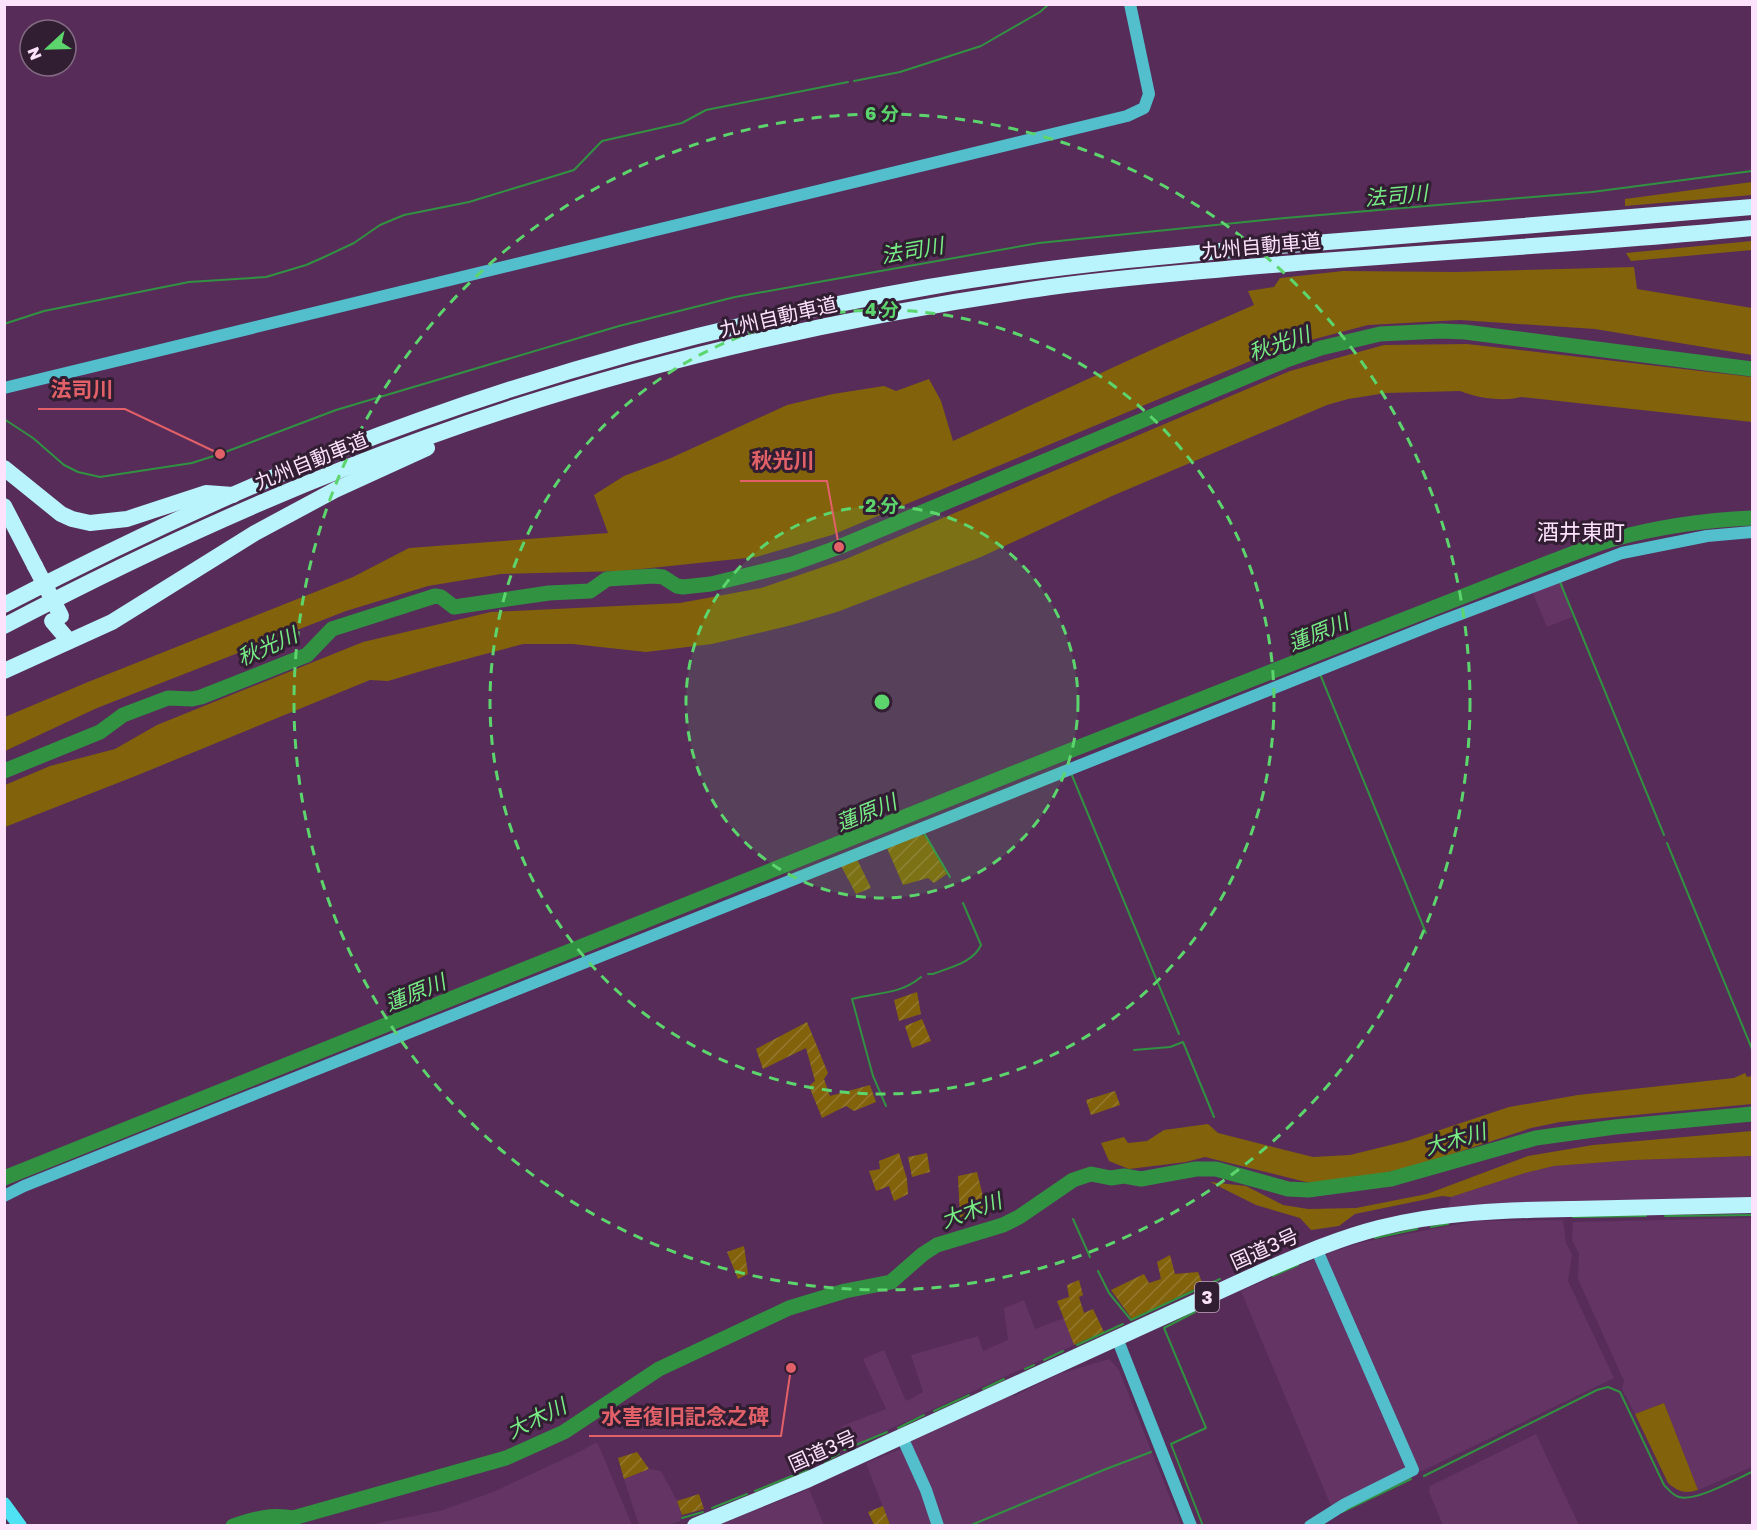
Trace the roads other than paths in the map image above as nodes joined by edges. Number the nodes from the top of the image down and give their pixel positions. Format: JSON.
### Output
{"nodes":[{"id":1,"x":1130,"y":4,"type":"edge"},
{"id":2,"x":1752,"y":207,"type":"edge"},
{"id":3,"x":1752,"y":228,"type":"edge"},
{"id":4,"x":4,"y":388,"type":"edge"},
{"id":5,"x":507,"y":411,"type":"junction"},
{"id":6,"x":4,"y":468,"type":"edge"},
{"id":7,"x":233,"y":495,"type":"junction"},
{"id":8,"x":4,"y":506,"type":"edge"},
{"id":9,"x":4,"y":527,"type":"edge"},
{"id":10,"x":1752,"y":532,"type":"edge"},
{"id":11,"x":31,"y":568,"type":"junction"},
{"id":12,"x":4,"y":605,"type":"edge"},
{"id":13,"x":4,"y":626,"type":"edge"},
{"id":14,"x":69,"y":641,"type":"junction"},
{"id":15,"x":4,"y":671,"type":"edge"},
{"id":16,"x":4,"y":1196,"type":"edge"},
{"id":17,"x":1752,"y":1205,"type":"edge"},
{"id":18,"x":1316,"y":1248,"type":"junction"},
{"id":19,"x":1117,"y":1338,"type":"junction"},
{"id":20,"x":902,"y":1437,"type":"junction"},
{"id":21,"x":4,"y":1504,"type":"edge"},
{"id":22,"x":20,"y":1526,"type":"edge"},
{"id":23,"x":695,"y":1526,"type":"edge"},
{"id":24,"x":938,"y":1526,"type":"edge"},
{"id":25,"x":1191,"y":1526,"type":"edge"},
{"id":26,"x":1310,"y":1526,"type":"edge"}],
"edges":[{"from":1,"to":4,"type":"street"},
{"from":2,"to":7,"type":"highway","name":"九州自動車道"},
{"from":3,"to":5,"type":"highway","name":"九州自動車道"},
{"from":5,"to":13,"type":"highway","name":"九州自動車道"},
{"from":5,"to":14,"type":"highway"},
{"from":6,"to":7,"type":"highway"},
{"from":7,"to":12,"type":"highway","name":"九州自動車道"},
{"from":8,"to":11,"type":"highway"},
{"from":9,"to":11,"type":"highway"},
{"from":10,"to":16,"type":"street"},
{"from":11,"to":14,"type":"highway","bridge":true},
{"from":14,"to":15,"type":"highway"},
{"from":17,"to":18,"type":"highway","name":"国道3号","number":"3"},
{"from":18,"to":19,"type":"highway","name":"国道3号","number":"3"},
{"from":18,"to":26,"type":"street"},
{"from":19,"to":20,"type":"highway","name":"国道3号","number":"3"},
{"from":19,"to":25,"type":"street"},
{"from":20,"to":23,"type":"highway","name":"国道3号","number":"3"},
{"from":20,"to":24,"type":"street"},
{"from":21,"to":22,"type":"main road"}]}
